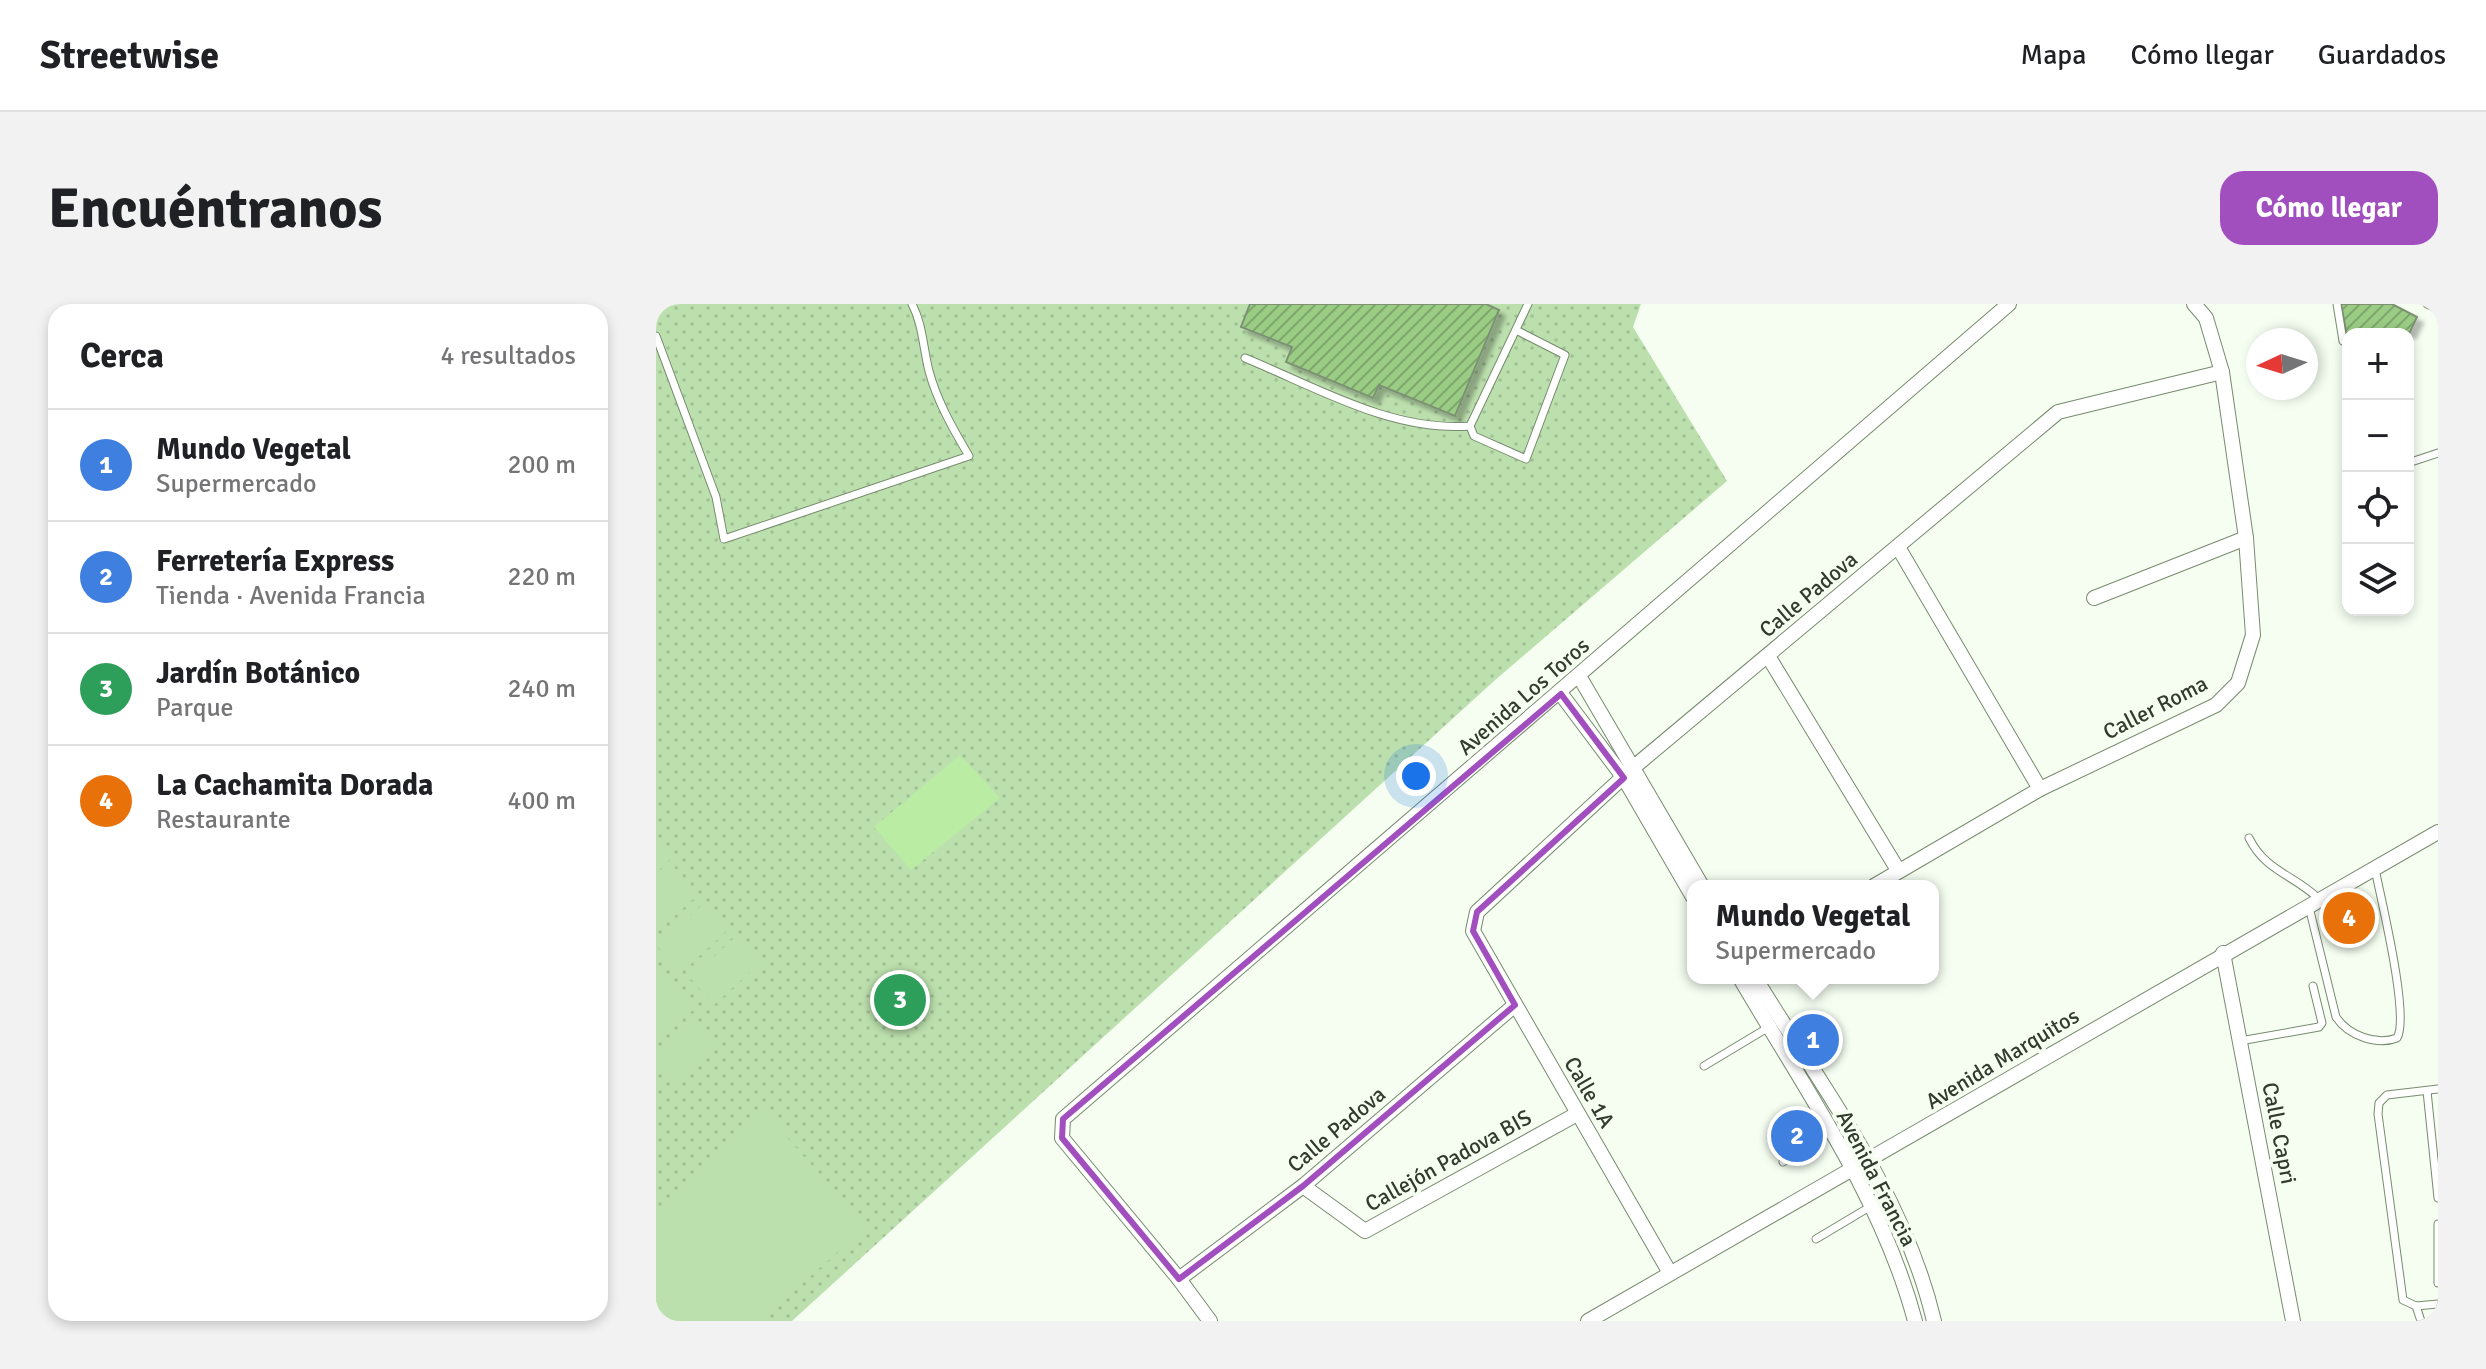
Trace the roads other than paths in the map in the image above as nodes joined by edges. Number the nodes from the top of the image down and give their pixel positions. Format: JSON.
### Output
{"nodes":[{"id":1,"x":912,"y":304,"type":"edge"},
{"id":2,"x":1528,"y":304,"type":"edge"},
{"id":3,"x":2009,"y":304,"type":"edge"},
{"id":4,"x":2194,"y":304,"type":"edge"},
{"id":5,"x":2337,"y":304,"type":"edge"},
{"id":6,"x":2427,"y":304,"type":"edge"},
{"id":7,"x":2438,"y":309,"type":"edge"},
{"id":8,"x":1516,"y":330,"type":"junction"},
{"id":9,"x":2342,"y":335,"type":"edge"},
{"id":10,"x":656,"y":336,"type":"edge"},
{"id":11,"x":1245,"y":358,"type":"dead end"},
{"id":12,"x":2222,"y":372,"type":"junction"},
{"id":13,"x":1470,"y":426,"type":"junction"},
{"id":14,"x":2438,"y":453,"type":"edge"},
{"id":15,"x":2414,"y":461,"type":"edge"},
{"id":16,"x":2246,"y":538,"type":"junction"},
{"id":17,"x":1898,"y":547,"type":"junction"},
{"id":18,"x":2094,"y":598,"type":"dead end"},
{"id":19,"x":1768,"y":656,"type":"junction"},
{"id":20,"x":1579,"y":676,"type":"junction"},
{"id":21,"x":1561,"y":694,"type":"junction"},
{"id":22,"x":1629,"y":772,"type":"junction"},
{"id":23,"x":2040,"y":789,"type":"junction"},
{"id":24,"x":2438,"y":832,"type":"edge"},
{"id":25,"x":2249,"y":838,"type":"dead end"},
{"id":26,"x":2375,"y":867,"type":"junction"},
{"id":27,"x":1898,"y":870,"type":"junction"},
{"id":28,"x":1698,"y":880,"type":"edge"},
{"id":29,"x":1883,"y":880,"type":"edge"},
{"id":30,"x":1687,"y":885,"type":"edge"},
{"id":31,"x":2314,"y":902,"type":"junction"},
{"id":32,"x":1473,"y":931,"type":"joint"},
{"id":33,"x":2223,"y":953,"type":"junction"},
{"id":34,"x":1744,"y":984,"type":"edge"},
{"id":35,"x":1759,"y":984,"type":"edge"},
{"id":36,"x":2313,"y":986,"type":"dead end"},
{"id":37,"x":1515,"y":1005,"type":"junction"},
{"id":38,"x":1769,"y":1027,"type":"junction"},
{"id":39,"x":2240,"y":1041,"type":"junction"},
{"id":40,"x":1704,"y":1066,"type":"dead end"},
{"id":41,"x":2438,"y":1089,"type":"edge"},
{"id":42,"x":2427,"y":1091,"type":"junction"},
{"id":43,"x":1577,"y":1114,"type":"junction"},
{"id":44,"x":1829,"y":1132,"type":"junction"},
{"id":45,"x":1871,"y":1161,"type":"junction"},
{"id":46,"x":1783,"y":1162,"type":"dead end"},
{"id":47,"x":1852,"y":1171,"type":"junction"},
{"id":48,"x":1303,"y":1186,"type":"junction"},
{"id":49,"x":1888,"y":1196,"type":"junction"},
{"id":50,"x":2438,"y":1198,"type":"edge"},
{"id":51,"x":1872,"y":1207,"type":"junction"},
{"id":52,"x":2438,"y":1224,"type":"edge"},
{"id":53,"x":1816,"y":1239,"type":"dead end"},
{"id":54,"x":1670,"y":1273,"type":"junction"},
{"id":55,"x":1179,"y":1279,"type":"junction"},
{"id":56,"x":2438,"y":1283,"type":"edge"},
{"id":57,"x":2438,"y":1304,"type":"edge"},
{"id":58,"x":2416,"y":1306,"type":"junction"},
{"id":59,"x":1210,"y":1321,"type":"edge"},
{"id":60,"x":1588,"y":1321,"type":"edge"},
{"id":61,"x":1915,"y":1321,"type":"edge"},
{"id":62,"x":1934,"y":1321,"type":"edge"},
{"id":63,"x":2293,"y":1321,"type":"edge"},
{"id":64,"x":2421,"y":1321,"type":"edge"}],
"edges":[{"from":1,"to":10,"type":"lane"},
{"from":2,"to":8,"type":"lane"},
{"from":3,"to":20,"type":"street","name":"Avenida Los Toros"},
{"from":4,"to":12,"type":"street","name":"Caller Roma"},
{"from":5,"to":9,"type":"lane"},
{"from":6,"to":7,"type":"lane"},
{"from":8,"to":13,"type":"lane"},
{"from":8,"to":13,"type":"lane"},
{"from":11,"to":13,"type":"lane"},
{"from":12,"to":16,"type":"street","name":"Caller Roma"},
{"from":12,"to":17,"type":"street","name":"Calle Padova"},
{"from":14,"to":15,"type":"lane"},
{"from":16,"to":18,"type":"street"},
{"from":16,"to":23,"type":"street","name":"Caller Roma"},
{"from":17,"to":19,"type":"street","name":"Calle Padova"},
{"from":17,"to":23,"type":"street"},
{"from":19,"to":22,"type":"street","name":"Calle Padova"},
{"from":19,"to":27,"type":"street"},
{"from":20,"to":21,"type":"street","name":"Avenida Los Toros"},
{"from":20,"to":22,"type":"street"},
{"from":21,"to":22,"type":"street"},
{"from":21,"to":55,"type":"street","name":"Avenida Los Toros"},
{"from":22,"to":28,"type":"street"},
{"from":22,"to":30,"type":"street"},
{"from":22,"to":32,"type":"street","name":"Calle Padova"},
{"from":23,"to":27,"type":"street","name":"Caller Roma"},
{"from":24,"to":26,"type":"street","name":"Avenida Marquitos"},
{"from":25,"to":31,"type":"lane"},
{"from":26,"to":31,"type":"street","name":"Avenida Marquitos"},
{"from":26,"to":31,"type":"lane"},
{"from":27,"to":29,"type":"street","name":"Caller Roma"},
{"from":31,"to":33,"type":"street","name":"Avenida Marquitos"},
{"from":32,"to":37,"type":"street","name":"Calle 1A"},
{"from":33,"to":39,"type":"street","name":"Calle Capri"},
{"from":33,"to":45,"type":"street","name":"Avenida Marquitos"},
{"from":34,"to":38,"type":"street","name":"Avenida Francia"},
{"from":35,"to":45,"type":"street","name":"Avenida Francia"},
{"from":36,"to":39,"type":"lane"},
{"from":37,"to":43,"type":"street","name":"Calle 1A"},
{"from":37,"to":48,"type":"street","name":"Calle Padova"},
{"from":38,"to":40,"type":"lane"},
{"from":38,"to":44,"type":"street","name":"Avenida Francia"},
{"from":39,"to":63,"type":"street","name":"Calle Capri"},
{"from":41,"to":42,"type":"lane"},
{"from":42,"to":50,"type":"lane"},
{"from":42,"to":58,"type":"lane"},
{"from":43,"to":48,"type":"street","name":"Callejón Padova BIS"},
{"from":43,"to":54,"type":"street","name":"Calle 1A"},
{"from":44,"to":46,"type":"lane"},
{"from":44,"to":47,"type":"street","name":"Avenida Francia"},
{"from":45,"to":47,"type":"street","name":"Avenida Marquitos"},
{"from":45,"to":49,"type":"street","name":"Avenida Francia"},
{"from":47,"to":51,"type":"street","name":"Avenida Francia"},
{"from":47,"to":54,"type":"street","name":"Avenida Marquitos"},
{"from":48,"to":55,"type":"street","name":"Calle Padova"},
{"from":49,"to":51,"type":"lane"},
{"from":49,"to":62,"type":"street","name":"Avenida Francia"},
{"from":51,"to":53,"type":"lane"},
{"from":51,"to":61,"type":"street","name":"Avenida Francia"},
{"from":52,"to":56,"type":"lane"},
{"from":54,"to":60,"type":"street","name":"Avenida Marquitos"},
{"from":55,"to":59,"type":"street"},
{"from":57,"to":58,"type":"lane"},
{"from":58,"to":64,"type":"lane"}]}
